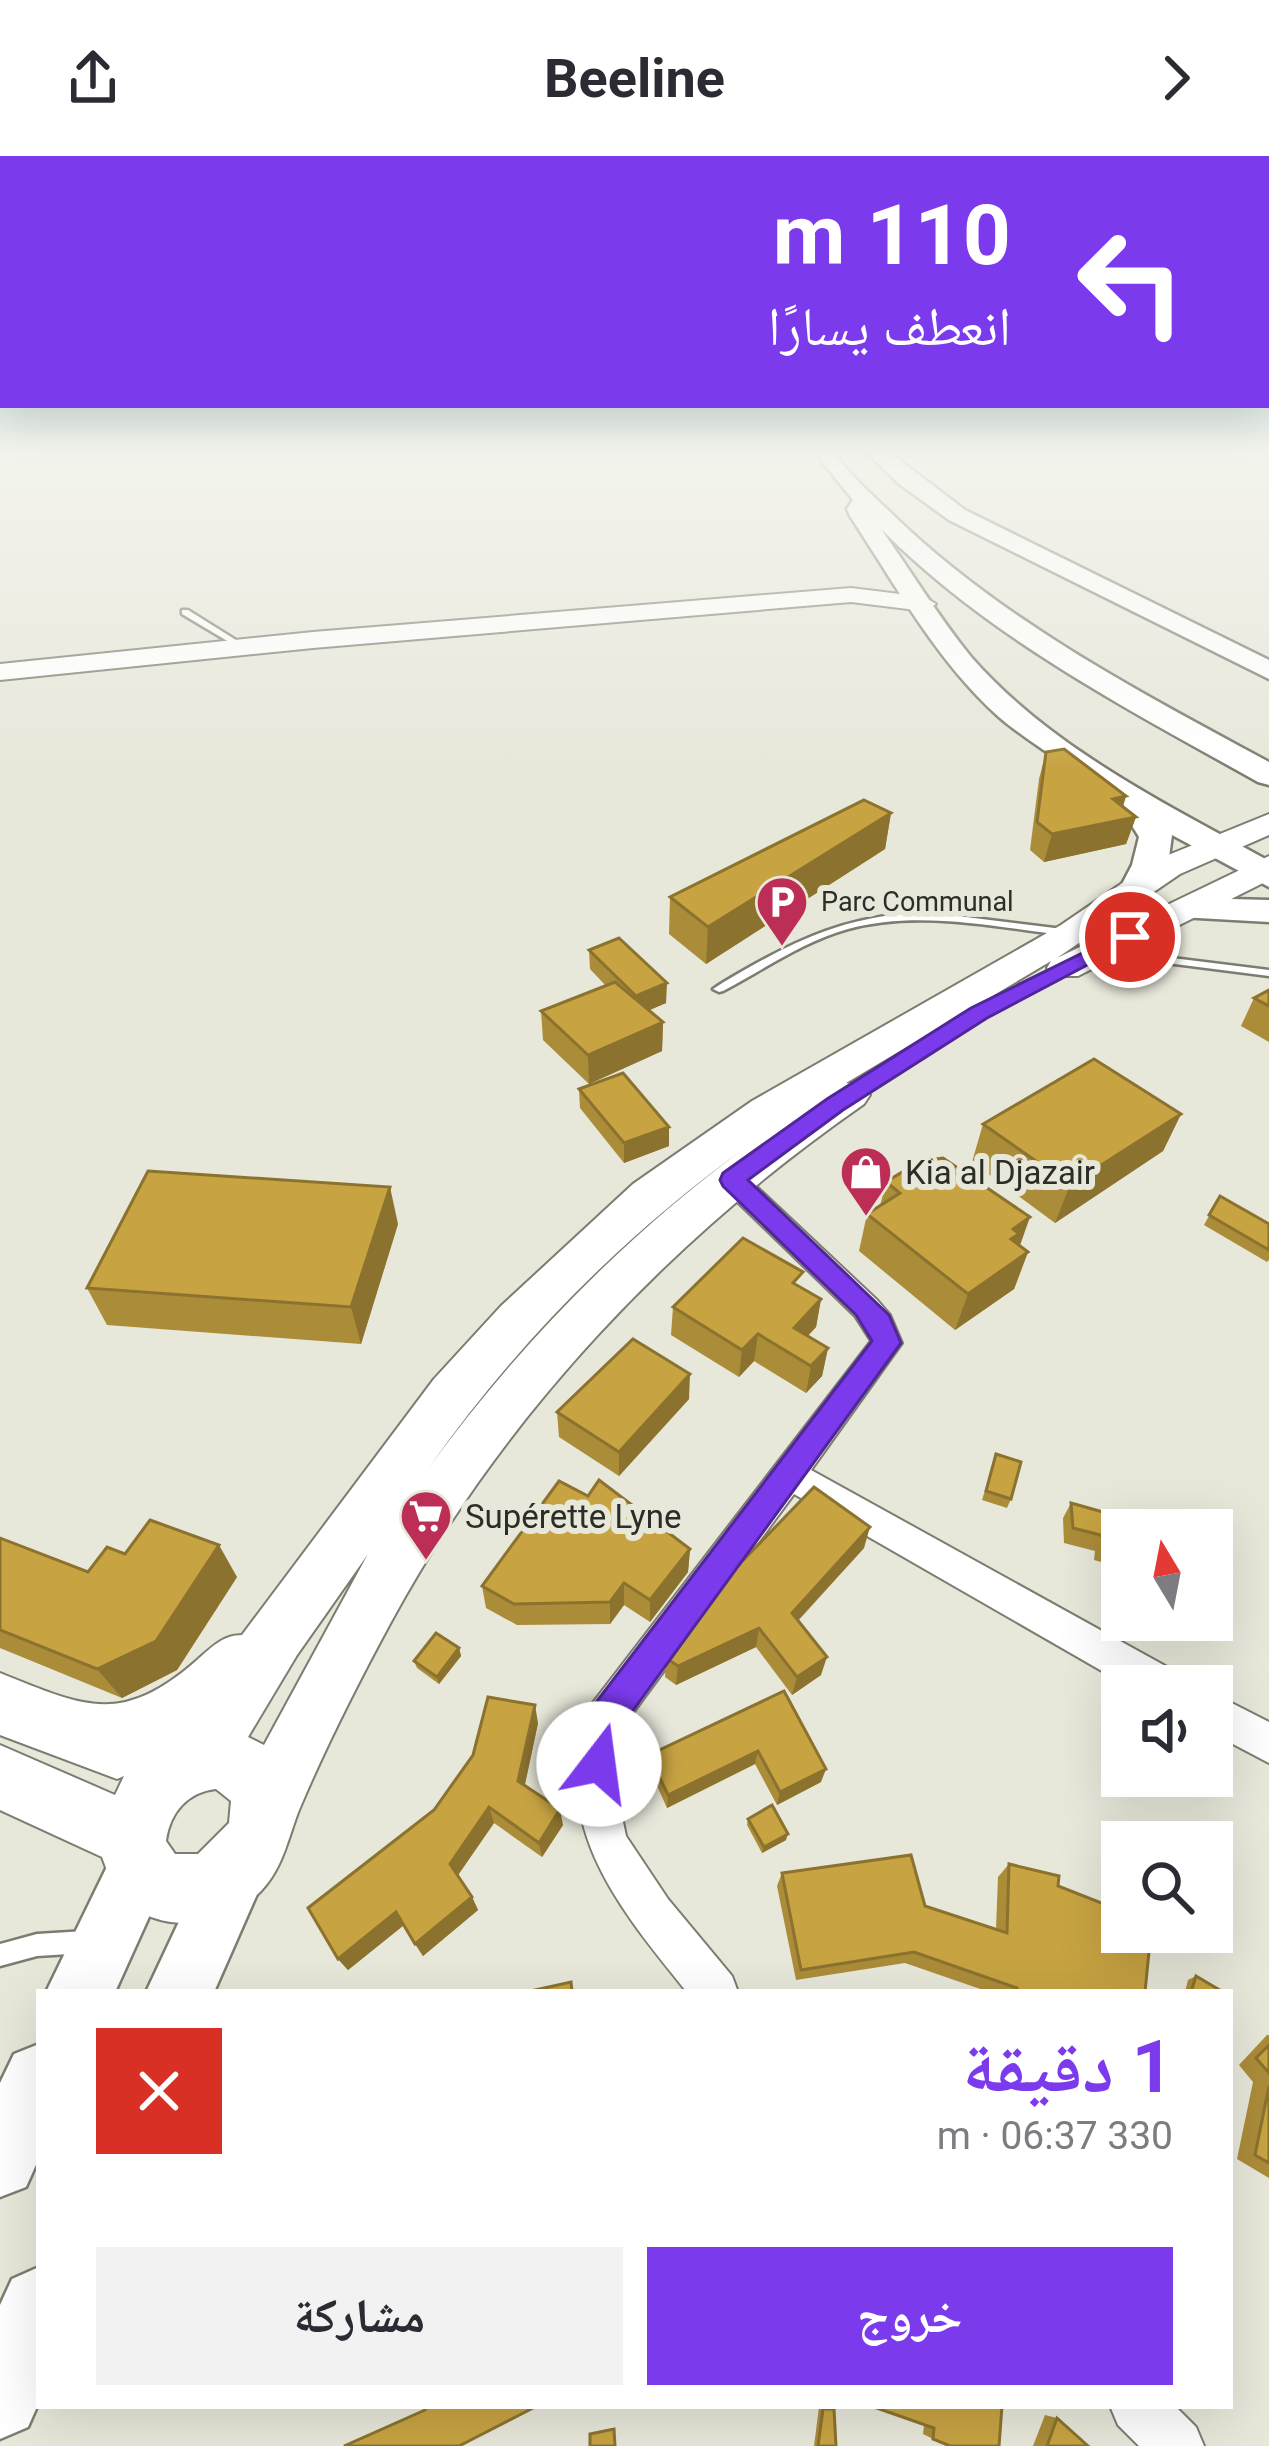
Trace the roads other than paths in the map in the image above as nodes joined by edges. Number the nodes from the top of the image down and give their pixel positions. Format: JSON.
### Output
{"nodes":[{"id":1,"x":890,"y":556,"type":"edge"},
{"id":2,"x":925,"y":556,"type":"edge"},
{"id":3,"x":958,"y":556,"type":"edge"},
{"id":4,"x":1039,"y":556,"type":"edge"},
{"id":5,"x":904,"y":575,"type":"junction"},
{"id":6,"x":924,"y":604,"type":"junction"},
{"id":7,"x":185,"y":612,"type":"dead end"},
{"id":8,"x":233,"y":644,"type":"junction"},
{"id":9,"x":0,"y":668,"type":"edge"},
{"id":10,"x":1269,"y":671,"type":"edge"},
{"id":11,"x":1269,"y":750,"type":"edge"},
{"id":12,"x":1269,"y":775,"type":"edge"},
{"id":13,"x":1115,"y":789,"type":"junction"},
{"id":14,"x":1269,"y":823,"type":"edge"},
{"id":15,"x":1216,"y":844,"type":"junction"},
{"id":16,"x":1267,"y":881,"type":"edge"},
{"id":17,"x":1138,"y":888,"type":"junction"},
{"id":18,"x":1086,"y":942,"type":"junction"},
{"id":19,"x":1269,"y":973,"type":"edge"},
{"id":20,"x":719,"y":989,"type":"dead end"},
{"id":21,"x":732,"y":1180,"type":"junction"},
{"id":22,"x":787,"y":1473,"type":"junction"},
{"id":23,"x":309,"y":1590,"type":"junction"},
{"id":24,"x":1127,"y":1665,"type":"edge"},
{"id":25,"x":0,"y":1703,"type":"edge"},
{"id":26,"x":1233,"y":1723,"type":"edge"},
{"id":27,"x":88,"y":1738,"type":"junction"},
{"id":28,"x":1269,"y":1743,"type":"edge"},
{"id":29,"x":189,"y":1762,"type":"junction"},
{"id":30,"x":0,"y":1777,"type":"edge"},
{"id":31,"x":265,"y":1810,"type":"junction"},
{"id":32,"x":136,"y":1852,"type":"junction"},
{"id":33,"x":236,"y":1869,"type":"junction"},
{"id":34,"x":0,"y":1955,"type":"edge"},
{"id":35,"x":92,"y":1967,"type":"edge"},
{"id":36,"x":181,"y":1989,"type":"edge"},
{"id":37,"x":714,"y":1989,"type":"edge"},
{"id":38,"x":36,"y":2085,"type":"edge"},
{"id":39,"x":0,"y":2161,"type":"edge"},
{"id":40,"x":36,"y":2313,"type":"edge"},
{"id":41,"x":0,"y":2398,"type":"edge"},
{"id":42,"x":1140,"y":2409,"type":"edge"},
{"id":43,"x":1177,"y":2446,"type":"edge"}],
"edges":[{"from":1,"to":5,"type":"highway"},
{"from":2,"to":12,"type":"highway"},
{"from":3,"to":11,"type":"highway"},
{"from":4,"to":10,"type":"highway"},
{"from":5,"to":6,"type":"highway"},
{"from":5,"to":8,"type":"main road"},
{"from":6,"to":8,"type":"main road"},
{"from":6,"to":13,"type":"highway"},
{"from":7,"to":8,"type":"lane"},
{"from":8,"to":9,"type":"main road"},
{"from":13,"to":15,"type":"highway"},
{"from":13,"to":17,"type":"highway"},
{"from":14,"to":15,"type":"main road"},
{"from":15,"to":16,"type":"highway"},
{"from":15,"to":17,"type":"main road"},
{"from":16,"to":18,"type":"main road"},
{"from":17,"to":18,"type":"main road"},
{"from":18,"to":19,"type":"lane"},
{"from":18,"to":20,"type":"lane"},
{"from":18,"to":21,"type":"main road"},
{"from":18,"to":23,"type":"main road"},
{"from":21,"to":22,"type":"street"},
{"from":21,"to":31,"type":"main road"},
{"from":22,"to":24,"type":"street"},
{"from":22,"to":37,"type":"street"},
{"from":23,"to":27,"type":"main road"},
{"from":23,"to":29,"type":"main road"},
{"from":25,"to":27,"type":"main road"},
{"from":26,"to":28,"type":"street"},
{"from":27,"to":29,"type":"main road"},
{"from":29,"to":31,"type":"main road"},
{"from":29,"to":32,"type":"main road"},
{"from":30,"to":32,"type":"main road"},
{"from":31,"to":33,"type":"main road"},
{"from":32,"to":33,"type":"main road"},
{"from":32,"to":35,"type":"main road"},
{"from":33,"to":36,"type":"main road"},
{"from":34,"to":35,"type":"lane"},
{"from":38,"to":39,"type":"main road"},
{"from":40,"to":41,"type":"main road"},
{"from":42,"to":43,"type":"street"}]}
